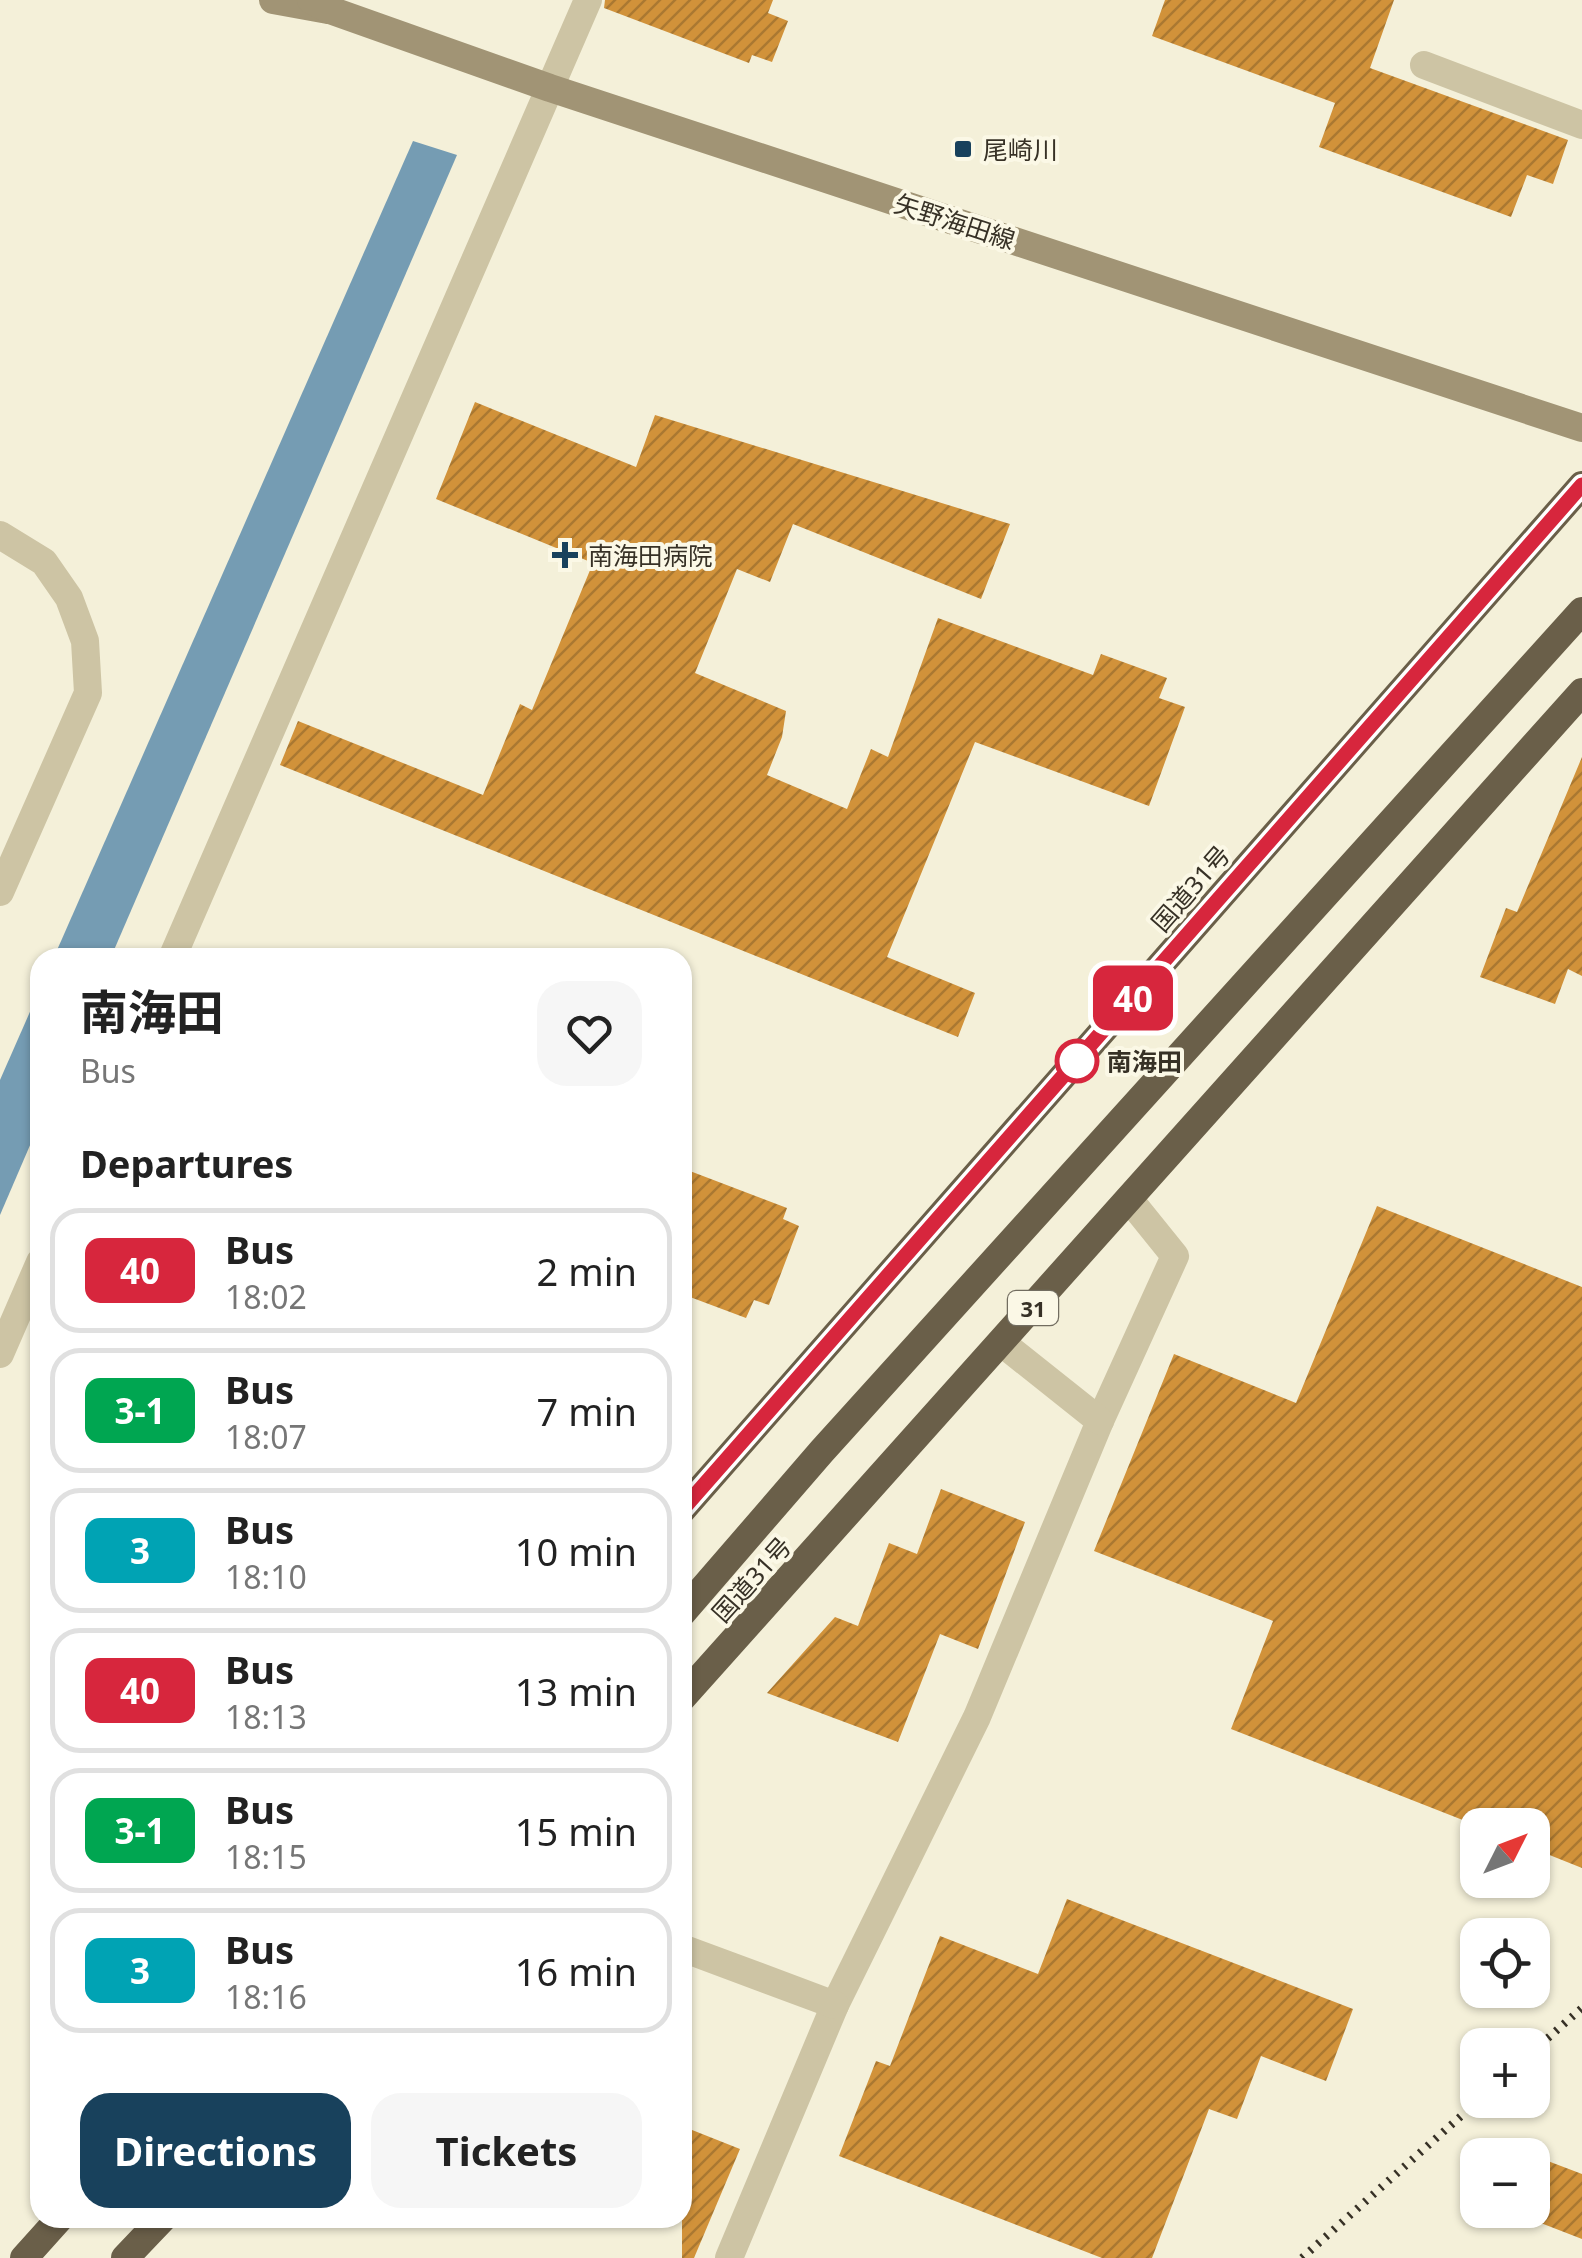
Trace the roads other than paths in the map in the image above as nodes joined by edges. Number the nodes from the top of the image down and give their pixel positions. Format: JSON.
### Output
{"nodes":[{"id":1,"x":273,"y":0,"type":"edge"},
{"id":2,"x":588,"y":0,"type":"edge"},
{"id":3,"x":320,"y":5,"type":"edge"},
{"id":4,"x":1424,"y":65,"type":"dead end"},
{"id":5,"x":540,"y":85,"type":"junction"},
{"id":6,"x":1582,"y":125,"type":"edge"},
{"id":7,"x":1582,"y":428,"type":"edge"},
{"id":8,"x":1582,"y":485,"type":"edge"},
{"id":9,"x":0,"y":535,"type":"edge"},
{"id":10,"x":1582,"y":611,"type":"edge"},
{"id":11,"x":1582,"y":692,"type":"edge"},
{"id":12,"x":0,"y":892,"type":"edge"},
{"id":13,"x":176,"y":948,"type":"edge"},
{"id":14,"x":1130,"y":1200,"type":"junction"},
{"id":15,"x":30,"y":1285,"type":"edge"},
{"id":16,"x":1002,"y":1343,"type":"junction"},
{"id":17,"x":0,"y":1354,"type":"edge"},
{"id":18,"x":1100,"y":1421,"type":"junction"},
{"id":19,"x":692,"y":1499,"type":"edge"},
{"id":20,"x":692,"y":1600,"type":"edge"},
{"id":21,"x":692,"y":1687,"type":"edge"},
{"id":22,"x":692,"y":1952,"type":"edge"},
{"id":23,"x":835,"y":2005,"type":"junction"},
{"id":24,"x":51,"y":2228,"type":"edge"},
{"id":25,"x":24,"y":2258,"type":"edge"},
{"id":26,"x":729,"y":2258,"type":"edge"}],
"edges":[{"from":1,"to":3,"type":"main road","name":"矢野海田線"},
{"from":2,"to":5,"type":"street"},
{"from":3,"to":5,"type":"main road","name":"矢野海田線"},
{"from":4,"to":6,"type":"street"},
{"from":5,"to":7,"type":"main road","name":"矢野海田線"},
{"from":5,"to":13,"type":"street"},
{"from":8,"to":19,"type":"highway","name":"国道31号"},
{"from":9,"to":12,"type":"street"},
{"from":10,"to":20,"type":"highway"},
{"from":11,"to":14,"type":"highway","name":"国道31号","number":"31"},
{"from":14,"to":16,"type":"highway","name":"国道31号","number":"31"},
{"from":14,"to":18,"type":"street"},
{"from":15,"to":17,"type":"street"},
{"from":16,"to":18,"type":"street"},
{"from":16,"to":21,"type":"highway","name":"国道31号","number":"31"},
{"from":18,"to":23,"type":"street"},
{"from":22,"to":23,"type":"street"},
{"from":23,"to":26,"type":"street"},
{"from":24,"to":25,"type":"highway"}]}
